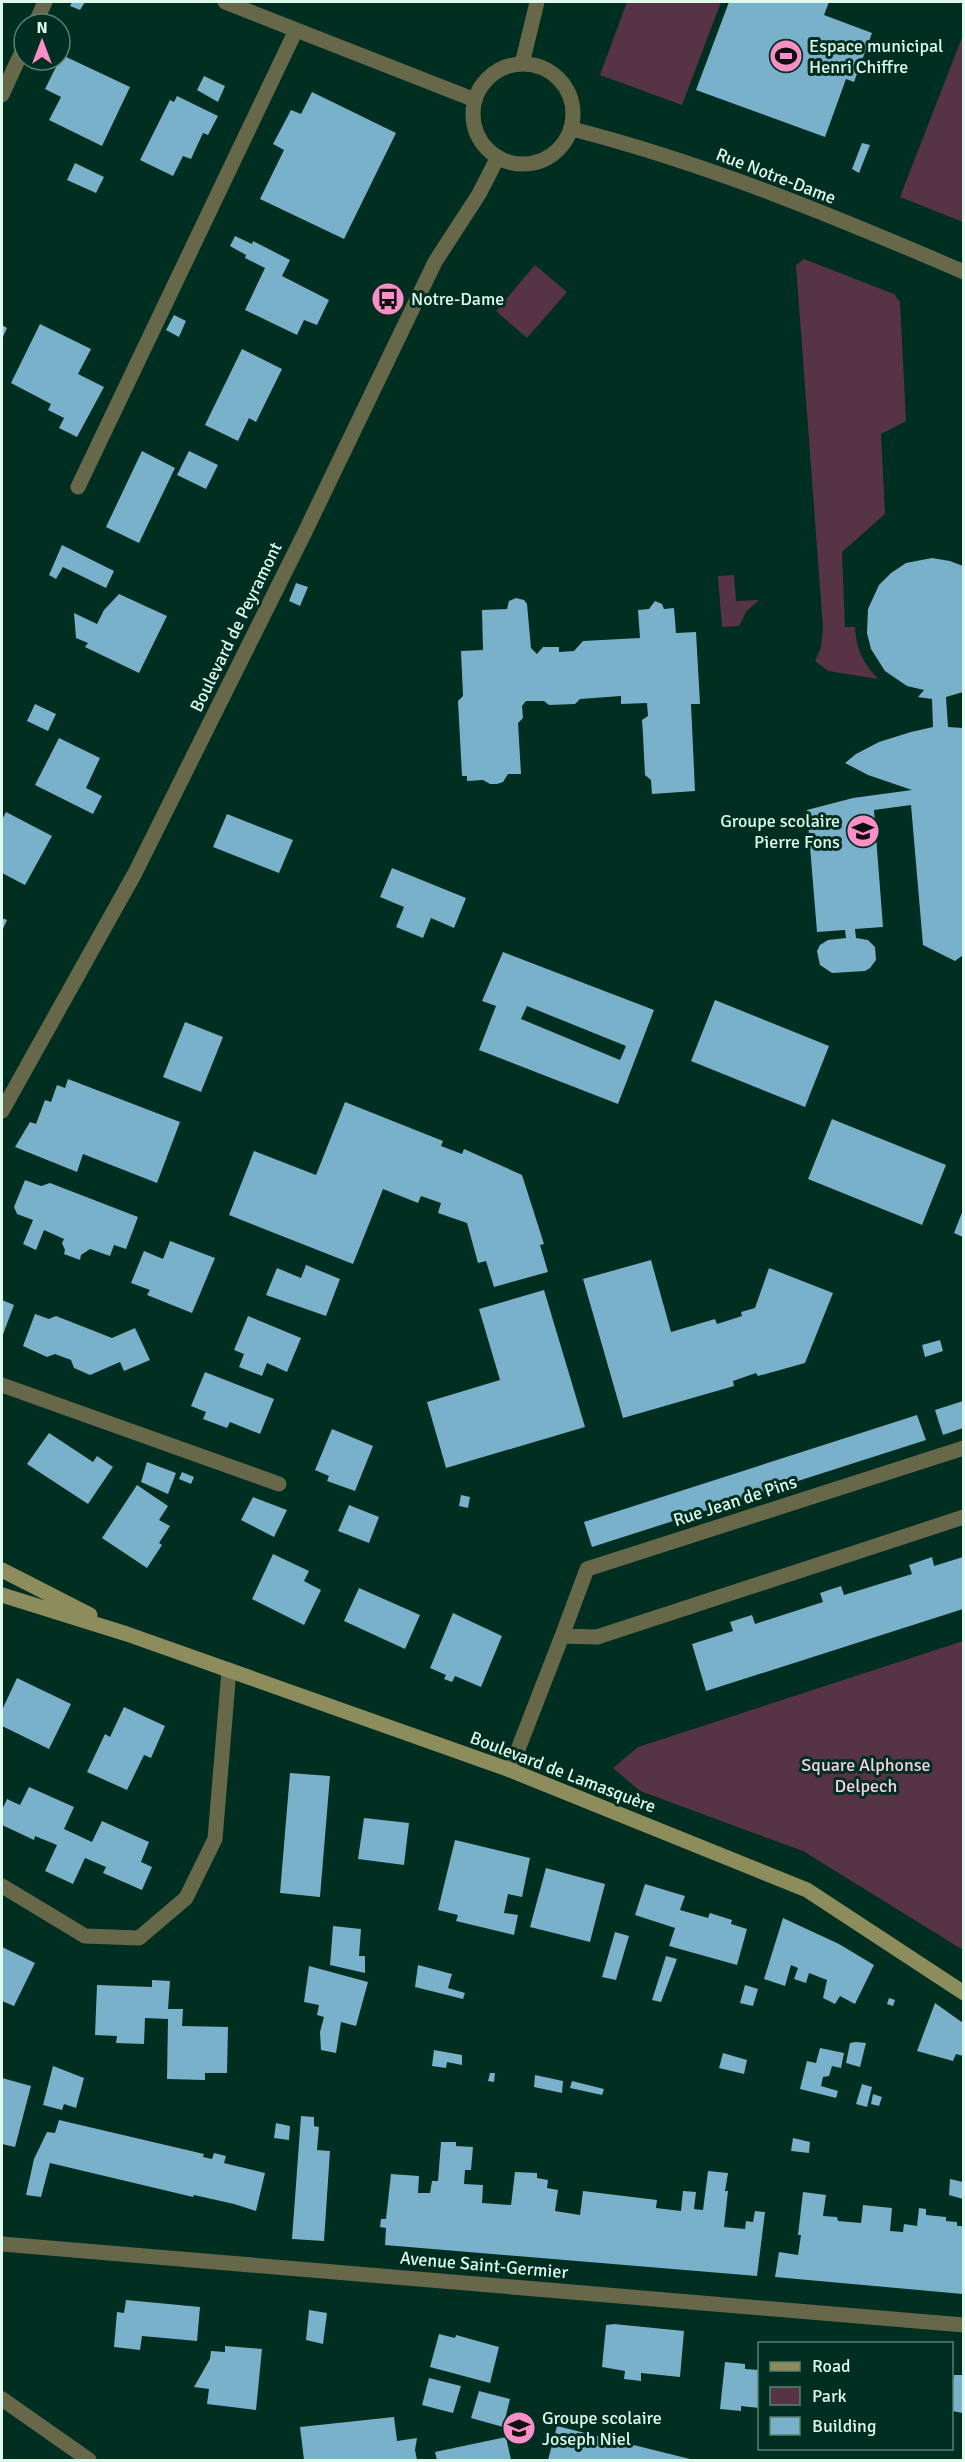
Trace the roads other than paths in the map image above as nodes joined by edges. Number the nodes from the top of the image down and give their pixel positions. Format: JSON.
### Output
{"nodes":[{"id":1,"x":225,"y":2,"type":"edge"},
{"id":2,"x":537,"y":2,"type":"edge"},
{"id":3,"x":296,"y":30,"type":"junction"},
{"id":4,"x":522,"y":64,"type":"junction"},
{"id":5,"x":13,"y":72,"type":"edge"},
{"id":6,"x":2,"y":95,"type":"edge"},
{"id":7,"x":475,"y":100,"type":"junction"},
{"id":8,"x":572,"y":129,"type":"junction"},
{"id":9,"x":498,"y":157,"type":"junction"},
{"id":10,"x":963,"y":272,"type":"edge"},
{"id":11,"x":78,"y":487,"type":"dead end"},
{"id":12,"x":2,"y":1111,"type":"edge"},
{"id":13,"x":2,"y":1385,"type":"edge"},
{"id":14,"x":963,"y":1448,"type":"edge"},
{"id":15,"x":279,"y":1484,"type":"dead end"},
{"id":16,"x":963,"y":1517,"type":"edge"},
{"id":17,"x":2,"y":1570,"type":"edge"},
{"id":18,"x":2,"y":1595,"type":"edge"},
{"id":19,"x":127,"y":1634,"type":"junction"},
{"id":20,"x":562,"y":1636,"type":"junction"},
{"id":21,"x":229,"y":1670,"type":"junction"},
{"id":22,"x":510,"y":1770,"type":"junction"},
{"id":23,"x":2,"y":1886,"type":"edge"},
{"id":24,"x":963,"y":1993,"type":"edge"},
{"id":25,"x":2,"y":2244,"type":"edge"},
{"id":26,"x":963,"y":2325,"type":"edge"},
{"id":27,"x":2,"y":2399,"type":"edge"},
{"id":28,"x":89,"y":2460,"type":"edge"}],
"edges":[{"from":1,"to":3,"type":"street"},
{"from":2,"to":4,"type":"street"},
{"from":3,"to":7,"type":"street"},
{"from":3,"to":11,"type":"street"},
{"from":4,"to":7,"type":"street"},
{"from":4,"to":8,"type":"street"},
{"from":5,"to":6,"type":"street"},
{"from":7,"to":9,"type":"street"},
{"from":8,"to":9,"type":"street"},
{"from":8,"to":10,"type":"street","name":"Rue Notre-Dame"},
{"from":9,"to":12,"type":"street","name":"Boulevard de Peyramont"},
{"from":13,"to":15,"type":"street"},
{"from":14,"to":20,"type":"street","name":"Rue Jean de Pins"},
{"from":16,"to":20,"type":"street"},
{"from":17,"to":19,"type":"main road","name":"Boulevard de Lamasquère"},
{"from":18,"to":19,"type":"main road","name":"Boulevard de Lamasquère"},
{"from":19,"to":21,"type":"main road","name":"Boulevard de Lamasquère"},
{"from":20,"to":22,"type":"street","name":"Rue Jean de Pins"},
{"from":21,"to":22,"type":"main road","name":"Boulevard de Lamasquère"},
{"from":21,"to":23,"type":"street"},
{"from":22,"to":24,"type":"main road","name":"Boulevard de Lamasquère"},
{"from":25,"to":26,"type":"street","name":"Avenue Saint-Germier"},
{"from":27,"to":28,"type":"street"}]}
